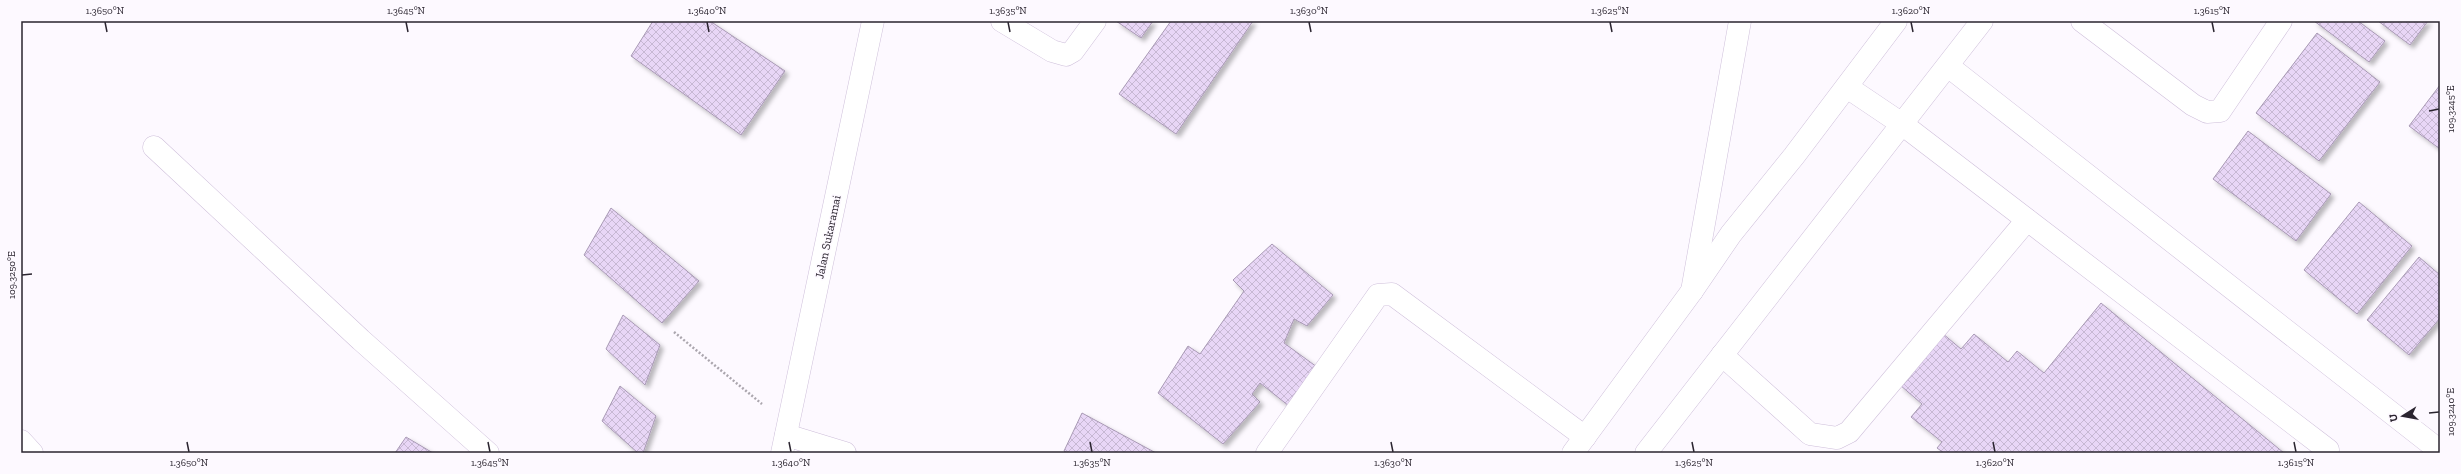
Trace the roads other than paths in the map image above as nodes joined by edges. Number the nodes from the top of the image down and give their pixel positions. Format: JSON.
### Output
{"nodes":[{"id":1,"x":873,"y":21,"type":"edge"},
{"id":2,"x":1002,"y":21,"type":"edge"},
{"id":3,"x":1095,"y":21,"type":"edge"},
{"id":4,"x":1740,"y":21,"type":"edge"},
{"id":5,"x":1896,"y":21,"type":"edge"},
{"id":6,"x":1982,"y":21,"type":"edge"},
{"id":7,"x":2082,"y":21,"type":"edge"},
{"id":8,"x":2281,"y":21,"type":"edge"},
{"id":9,"x":1948,"y":66,"type":"junction"},
{"id":10,"x":1847,"y":87,"type":"junction"},
{"id":11,"x":1902,"y":124,"type":"junction"},
{"id":12,"x":154,"y":147,"type":"dead end"},
{"id":13,"x":2027,"y":220,"type":"junction"},
{"id":14,"x":1692,"y":291,"type":"junction"},
{"id":15,"x":1722,"y":355,"type":"junction"},
{"id":16,"x":21,"y":441,"type":"edge"},
{"id":17,"x":784,"y":444,"type":"edge"},
{"id":18,"x":1579,"y":445,"type":"edge"},
{"id":19,"x":2328,"y":450,"type":"dead end"},
{"id":20,"x":2440,"y":451,"type":"edge"},
{"id":21,"x":1649,"y":452,"type":"edge"},
{"id":22,"x":32,"y":453,"type":"edge"},
{"id":23,"x":488,"y":453,"type":"edge"},
{"id":24,"x":845,"y":453,"type":"edge"},
{"id":25,"x":1267,"y":453,"type":"edge"}],
"edges":[{"from":1,"to":17,"type":"street","name":"Jalan Sukaramai"},
{"from":2,"to":3,"type":"street"},
{"from":4,"to":14,"type":"street"},
{"from":5,"to":10,"type":"street"},
{"from":6,"to":9,"type":"street"},
{"from":7,"to":8,"type":"street"},
{"from":9,"to":11,"type":"street"},
{"from":9,"to":20,"type":"street"},
{"from":10,"to":11,"type":"street"},
{"from":10,"to":14,"type":"street"},
{"from":11,"to":13,"type":"street"},
{"from":11,"to":15,"type":"street"},
{"from":12,"to":23,"type":"street"},
{"from":13,"to":15,"type":"street"},
{"from":13,"to":19,"type":"street"},
{"from":14,"to":18,"type":"street"},
{"from":15,"to":21,"type":"street"},
{"from":16,"to":22,"type":"street"},
{"from":17,"to":24,"type":"street"},
{"from":18,"to":25,"type":"street"}]}
